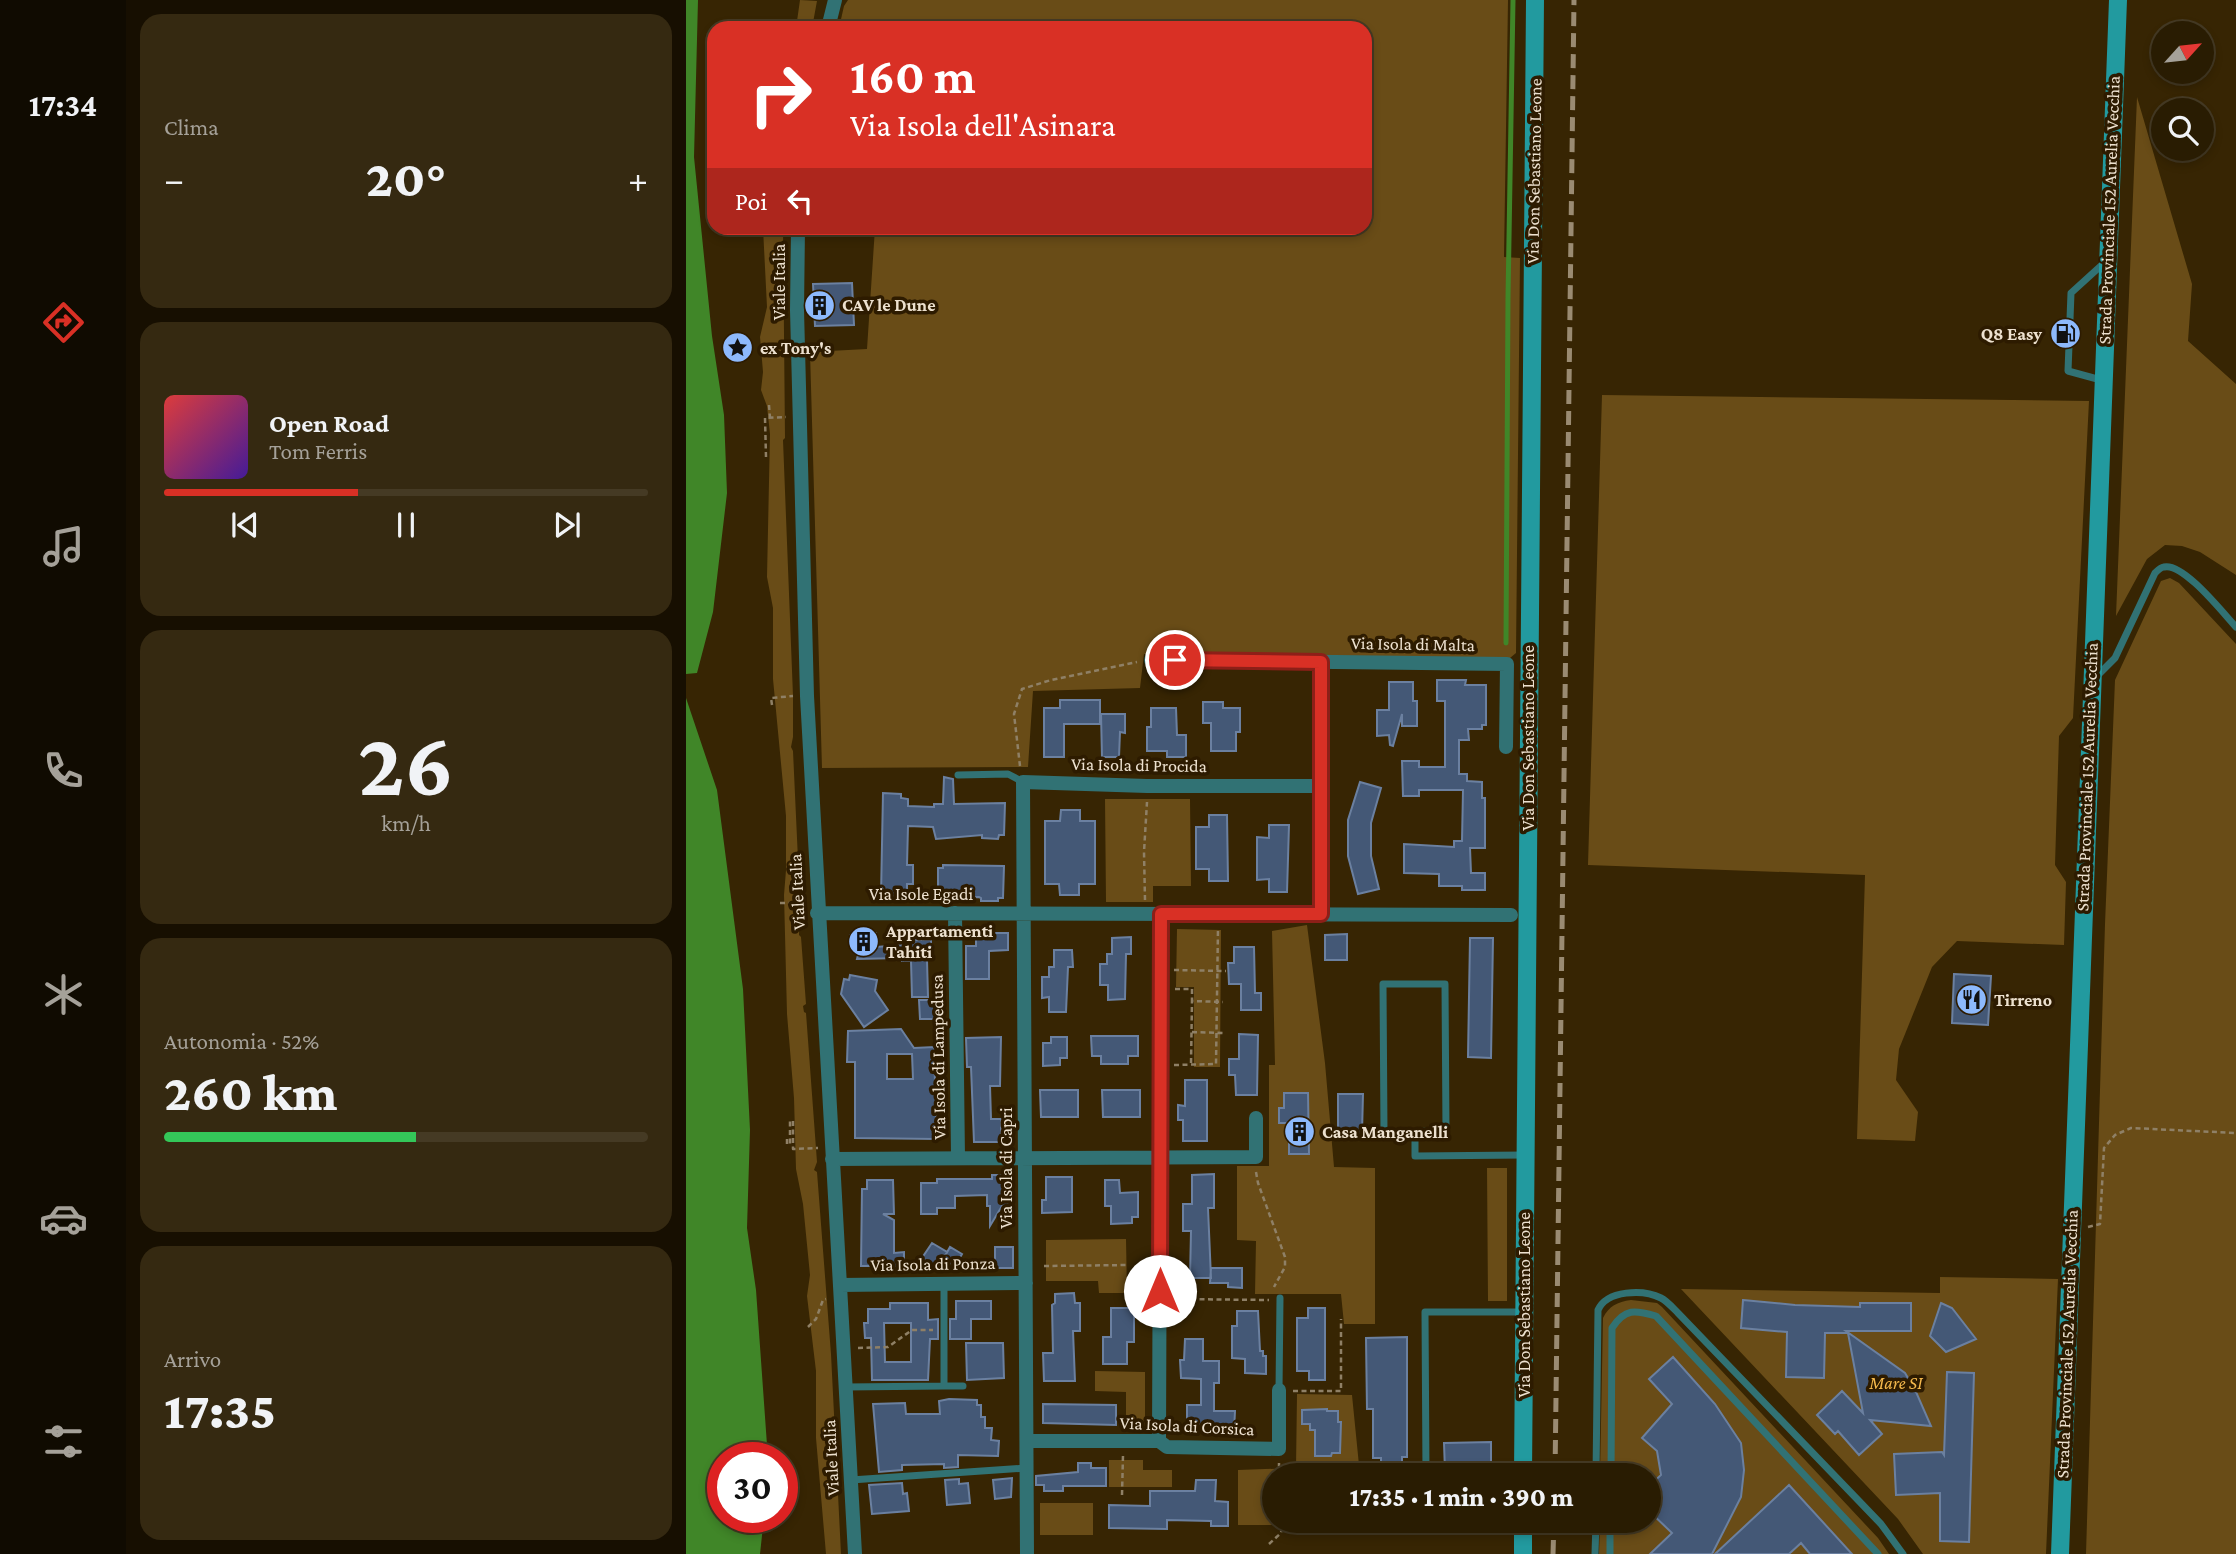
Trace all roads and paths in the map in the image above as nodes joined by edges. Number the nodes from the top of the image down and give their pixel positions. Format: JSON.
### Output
{"nodes":[{"id":1,"x":835,"y":0,"type":"edge"},
{"id":2,"x":1535,"y":0,"type":"edge"},
{"id":3,"x":2118,"y":0,"type":"edge"},
{"id":4,"x":830,"y":21,"type":"edge"},
{"id":5,"x":799,"y":235,"type":"edge"},
{"id":6,"x":2107,"y":261,"type":"junction"},
{"id":7,"x":2102,"y":381,"type":"junction"},
{"id":8,"x":769,"y":405,"type":"dead end"},
{"id":9,"x":770,"y":418,"type":"junction"},
{"id":10,"x":784,"y":418,"type":"dead end"},
{"id":11,"x":766,"y":457,"type":"dead end"},
{"id":12,"x":2236,"y":627,"type":"edge"},
{"id":13,"x":1151,"y":660,"type":"joint"},
{"id":14,"x":1321,"y":662,"type":"junction"},
{"id":15,"x":2091,"y":683,"type":"junction"},
{"id":16,"x":793,"y":696,"type":"dead end"},
{"id":17,"x":777,"y":697,"type":"junction"},
{"id":18,"x":777,"y":704,"type":"dead end"},
{"id":19,"x":772,"y":705,"type":"dead end"},
{"id":20,"x":1506,"y":747,"type":"dead end"},
{"id":21,"x":958,"y":775,"type":"dead end"},
{"id":22,"x":1023,"y":782,"type":"junction"},
{"id":23,"x":1147,"y":786,"type":"junction"},
{"id":24,"x":1321,"y":786,"type":"junction"},
{"id":25,"x":780,"y":903,"type":"dead end"},
{"id":26,"x":800,"y":903,"type":"dead end"},
{"id":27,"x":817,"y":913,"type":"junction"},
{"id":28,"x":955,"y":913,"type":"junction"},
{"id":29,"x":1145,"y":914,"type":"junction"},
{"id":30,"x":1161,"y":914,"type":"junction"},
{"id":31,"x":1321,"y":914,"type":"junction"},
{"id":32,"x":1024,"y":915,"type":"junction"},
{"id":33,"x":1511,"y":915,"type":"dead end"},
{"id":34,"x":1217,"y":930,"type":"dead end"},
{"id":35,"x":1217,"y":971,"type":"junction"},
{"id":36,"x":1226,"y":971,"type":"dead end"},
{"id":37,"x":1192,"y":1002,"type":"junction"},
{"id":38,"x":1217,"y":1002,"type":"junction"},
{"id":39,"x":1223,"y":1002,"type":"dead end"},
{"id":40,"x":1192,"y":1032,"type":"junction"},
{"id":41,"x":1217,"y":1033,"type":"junction"},
{"id":42,"x":1223,"y":1033,"type":"dead end"},
{"id":43,"x":1256,"y":1118,"type":"dead end"},
{"id":44,"x":1415,"y":1132,"type":"junction"},
{"id":45,"x":2236,"y":1133,"type":"edge"},
{"id":46,"x":787,"y":1139,"type":"dead end"},
{"id":47,"x":816,"y":1148,"type":"dead end"},
{"id":48,"x":793,"y":1149,"type":"junction"},
{"id":49,"x":793,"y":1155,"type":"dead end"},
{"id":50,"x":1525,"y":1155,"type":"junction"},
{"id":51,"x":1025,"y":1156,"type":"junction"},
{"id":52,"x":1161,"y":1156,"type":"junction"},
{"id":53,"x":958,"y":1157,"type":"junction"},
{"id":54,"x":1256,"y":1157,"type":"junction"},
{"id":55,"x":832,"y":1158,"type":"junction"},
{"id":56,"x":2070,"y":1232,"type":"junction"},
{"id":57,"x":1129,"y":1265,"type":"dead end"},
{"id":58,"x":1044,"y":1266,"type":"dead end"},
{"id":59,"x":944,"y":1283,"type":"junction"},
{"id":60,"x":1026,"y":1283,"type":"junction"},
{"id":61,"x":840,"y":1285,"type":"junction"},
{"id":62,"x":1274,"y":1296,"type":"junction"},
{"id":63,"x":1174,"y":1307,"type":"dead end"},
{"id":64,"x":1524,"y":1312,"type":"junction"},
{"id":65,"x":1341,"y":1319,"type":"dead end"},
{"id":66,"x":813,"y":1323,"type":"dead end"},
{"id":67,"x":808,"y":1327,"type":"dead end"},
{"id":68,"x":940,"y":1330,"type":"dead end"},
{"id":69,"x":862,"y":1348,"type":"dead end"},
{"id":70,"x":943,"y":1386,"type":"junction"},
{"id":71,"x":963,"y":1386,"type":"dead end"},
{"id":72,"x":846,"y":1387,"type":"junction"},
{"id":73,"x":1279,"y":1391,"type":"junction"},
{"id":74,"x":1027,"y":1441,"type":"junction"},
{"id":75,"x":1123,"y":1441,"type":"junction"},
{"id":76,"x":1159,"y":1441,"type":"junction"},
{"id":77,"x":1426,"y":1463,"type":"edge"},
{"id":78,"x":1523,"y":1463,"type":"edge"},
{"id":79,"x":1596,"y":1463,"type":"edge"},
{"id":80,"x":1611,"y":1463,"type":"edge"},
{"id":81,"x":1027,"y":1468,"type":"junction"},
{"id":82,"x":851,"y":1480,"type":"junction"},
{"id":83,"x":1122,"y":1495,"type":"dead end"},
{"id":84,"x":1281,"y":1533,"type":"edge"},
{"id":85,"x":1523,"y":1533,"type":"edge"},
{"id":86,"x":1595,"y":1533,"type":"edge"},
{"id":87,"x":1610,"y":1533,"type":"edge"},
{"id":88,"x":1269,"y":1544,"type":"dead end"},
{"id":89,"x":855,"y":1554,"type":"edge"},
{"id":90,"x":1027,"y":1554,"type":"edge"},
{"id":91,"x":1523,"y":1554,"type":"edge"},
{"id":92,"x":1595,"y":1554,"type":"edge"},
{"id":93,"x":1609,"y":1554,"type":"edge"},
{"id":94,"x":1878,"y":1554,"type":"edge"},
{"id":95,"x":1903,"y":1554,"type":"edge"},
{"id":96,"x":2060,"y":1554,"type":"edge"}],
"edges":[{"from":1,"to":4,"type":"street"},
{"from":2,"to":50,"type":"main road","name":"Via Don Sebastiano Leone"},
{"from":3,"to":6,"type":"main road","name":"Strada Provinciale 152 Aurelia Vecchia"},
{"from":5,"to":27,"type":"street","name":"Viale Italia"},
{"from":6,"to":7,"type":"main road","name":"Strada Provinciale 152 Aurelia Vecchia"},
{"from":6,"to":7,"type":"lane"},
{"from":7,"to":15,"type":"main road","name":"Strada Provinciale 152 Aurelia Vecchia"},
{"from":8,"to":9,"type":"path"},
{"from":9,"to":10,"type":"path"},
{"from":9,"to":11,"type":"path"},
{"from":12,"to":15,"type":"lane"},
{"from":13,"to":14,"type":"street","name":"Via Isola di Malta"},
{"from":13,"to":22,"type":"path"},
{"from":14,"to":20,"type":"street","name":"Via Isola di Malta"},
{"from":14,"to":24,"type":"street"},
{"from":15,"to":56,"type":"main road","name":"Strada Provinciale 152 Aurelia Vecchia"},
{"from":16,"to":17,"type":"path"},
{"from":17,"to":18,"type":"path"},
{"from":17,"to":19,"type":"path"},
{"from":21,"to":22,"type":"lane","name":"Via Isola di Procida"},
{"from":22,"to":23,"type":"street","name":"Via Isola di Procida"},
{"from":22,"to":32,"type":"street","name":"Via Isola di Capri"},
{"from":23,"to":24,"type":"street","name":"Via Isola di Procida"},
{"from":23,"to":29,"type":"path"},
{"from":24,"to":31,"type":"street"},
{"from":25,"to":26,"type":"path"},
{"from":27,"to":28,"type":"street","name":"Via Isole Egadi"},
{"from":27,"to":55,"type":"street","name":"Viale Italia"},
{"from":28,"to":32,"type":"street","name":"Via Isole Egadi"},
{"from":28,"to":53,"type":"street","name":"Via Isola di Lampedusa"},
{"from":29,"to":30,"type":"street","name":"Via Isole Egadi"},
{"from":29,"to":32,"type":"street","name":"Via Isole Egadi"},
{"from":30,"to":31,"type":"street","name":"Via Isole Egadi"},
{"from":30,"to":52,"type":"street"},
{"from":31,"to":33,"type":"street","name":"Via Isole Egadi"},
{"from":32,"to":51,"type":"street","name":"Via Isola di Capri"},
{"from":34,"to":35,"type":"path"},
{"from":35,"to":36,"type":"path"},
{"from":35,"to":37,"type":"path"},
{"from":35,"to":38,"type":"path"},
{"from":37,"to":38,"type":"path"},
{"from":37,"to":40,"type":"path"},
{"from":38,"to":39,"type":"path"},
{"from":38,"to":41,"type":"path"},
{"from":40,"to":41,"type":"path"},
{"from":40,"to":41,"type":"path"},
{"from":41,"to":42,"type":"path"},
{"from":43,"to":54,"type":"street"},
{"from":44,"to":44,"type":"lane"},
{"from":44,"to":50,"type":"lane"},
{"from":45,"to":56,"type":"path"},
{"from":46,"to":48,"type":"path"},
{"from":47,"to":48,"type":"path"},
{"from":48,"to":49,"type":"path"},
{"from":50,"to":64,"type":"main road","name":"Via Don Sebastiano Leone"},
{"from":51,"to":52,"type":"street"},
{"from":51,"to":53,"type":"street"},
{"from":51,"to":60,"type":"street","name":"Via Isola di Capri"},
{"from":52,"to":54,"type":"street"},
{"from":52,"to":76,"type":"street"},
{"from":53,"to":55,"type":"street"},
{"from":54,"to":62,"type":"path"},
{"from":55,"to":61,"type":"street","name":"Viale Italia"},
{"from":56,"to":96,"type":"main road","name":"Strada Provinciale 152 Aurelia Vecchia"},
{"from":57,"to":58,"type":"path"},
{"from":59,"to":60,"type":"street","name":"Via Isola di Ponza"},
{"from":59,"to":61,"type":"street","name":"Via Isola di Ponza"},
{"from":59,"to":70,"type":"lane"},
{"from":60,"to":74,"type":"street","name":"Via Isola di Capri"},
{"from":61,"to":72,"type":"street","name":"Viale Italia"},
{"from":62,"to":63,"type":"path"},
{"from":62,"to":73,"type":"lane","name":"Via Isola di Corsica"},
{"from":64,"to":77,"type":"lane"},
{"from":64,"to":78,"type":"main road","name":"Via Don Sebastiano Leone"},
{"from":65,"to":73,"type":"path"},
{"from":66,"to":67,"type":"path"},
{"from":68,"to":69,"type":"path"},
{"from":70,"to":71,"type":"lane"},
{"from":70,"to":72,"type":"lane"},
{"from":72,"to":82,"type":"street","name":"Viale Italia"},
{"from":73,"to":76,"type":"street","name":"Via Isola di Corsica"},
{"from":74,"to":75,"type":"street","name":"Via Isola di Corsica"},
{"from":74,"to":81,"type":"street","name":"Via Isola di Capri"},
{"from":75,"to":76,"type":"street","name":"Via Isola di Corsica"},
{"from":75,"to":83,"type":"path"},
{"from":79,"to":95,"type":"lane"},
{"from":80,"to":94,"type":"lane"},
{"from":81,"to":82,"type":"lane"},
{"from":81,"to":90,"type":"street","name":"Via Isola di Capri"},
{"from":82,"to":89,"type":"street","name":"Viale Italia"},
{"from":84,"to":88,"type":"path"},
{"from":85,"to":91,"type":"main road"},
{"from":86,"to":92,"type":"lane"},
{"from":87,"to":93,"type":"lane"}]}
